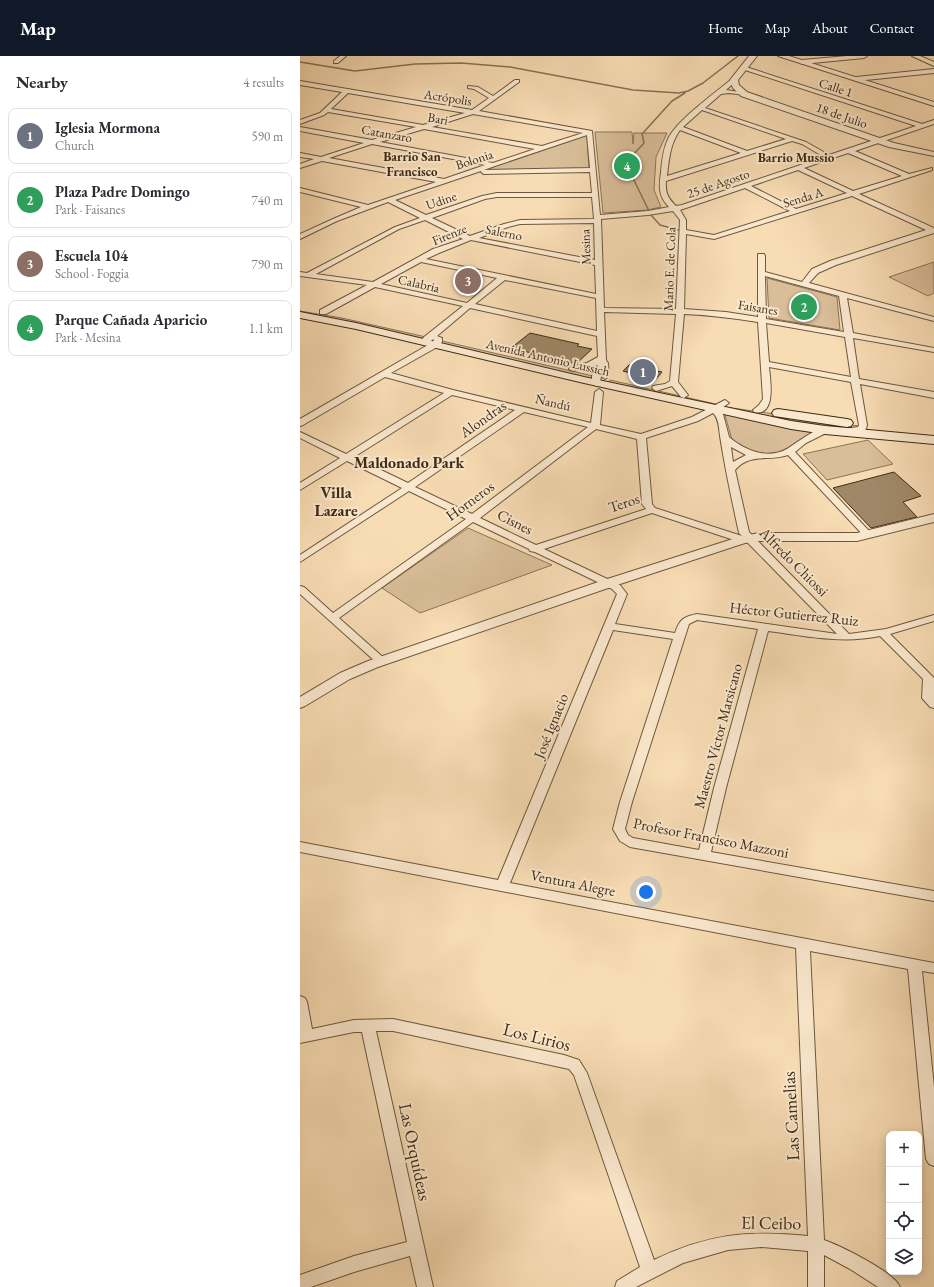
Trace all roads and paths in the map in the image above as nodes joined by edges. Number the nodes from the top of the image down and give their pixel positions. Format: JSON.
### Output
{"nodes":[{"id":1,"x":343,"y":56,"type":"edge"},
{"id":2,"x":753,"y":56,"type":"edge"},
{"id":3,"x":782,"y":56,"type":"edge"},
{"id":4,"x":864,"y":56,"type":"edge"},
{"id":5,"x":915,"y":56,"type":"edge"},
{"id":6,"x":336,"y":62,"type":"dead end"},
{"id":7,"x":802,"y":62,"type":"junction"},
{"id":8,"x":934,"y":64,"type":"edge"},
{"id":9,"x":744,"y":68,"type":"junction"},
{"id":10,"x":934,"y":71,"type":"edge"},
{"id":11,"x":856,"y":79,"type":"junction"},
{"id":12,"x":734,"y":80,"type":"junction"},
{"id":13,"x":517,"y":82,"type":"dead end"},
{"id":14,"x":300,"y":83,"type":"edge"},
{"id":15,"x":470,"y":86,"type":"dead end"},
{"id":16,"x":346,"y":90,"type":"junction"},
{"id":17,"x":718,"y":93,"type":"junction"},
{"id":18,"x":744,"y":94,"type":"junction"},
{"id":19,"x":494,"y":99,"type":"junction"},
{"id":20,"x":934,"y":104,"type":"edge"},
{"id":21,"x":701,"y":108,"type":"junction"},
{"id":22,"x":328,"y":110,"type":"junction"},
{"id":23,"x":474,"y":112,"type":"junction"},
{"id":24,"x":300,"y":122,"type":"edge"},
{"id":25,"x":934,"y":122,"type":"edge"},
{"id":26,"x":922,"y":126,"type":"junction"},
{"id":27,"x":423,"y":127,"type":"junction"},
{"id":28,"x":679,"y":127,"type":"junction"},
{"id":29,"x":300,"y":129,"type":"edge"},
{"id":30,"x":591,"y":133,"type":"junction"},
{"id":31,"x":792,"y":139,"type":"junction"},
{"id":32,"x":880,"y":140,"type":"junction"},
{"id":33,"x":373,"y":142,"type":"junction"},
{"id":34,"x":545,"y":148,"type":"junction"},
{"id":35,"x":849,"y":151,"type":"junction"},
{"id":36,"x":746,"y":153,"type":"junction"},
{"id":37,"x":934,"y":154,"type":"edge"},
{"id":38,"x":300,"y":155,"type":"edge"},
{"id":39,"x":829,"y":158,"type":"junction"},
{"id":40,"x":322,"y":159,"type":"junction"},
{"id":41,"x":494,"y":165,"type":"junction"},
{"id":42,"x":300,"y":166,"type":"edge"},
{"id":43,"x":798,"y":168,"type":"junction"},
{"id":44,"x":930,"y":169,"type":"dead end"},
{"id":45,"x":593,"y":170,"type":"junction"},
{"id":46,"x":473,"y":172,"type":"junction"},
{"id":47,"x":909,"y":176,"type":"junction"},
{"id":48,"x":662,"y":180,"type":"junction"},
{"id":49,"x":444,"y":181,"type":"junction"},
{"id":50,"x":746,"y":186,"type":"junction"},
{"id":51,"x":300,"y":190,"type":"edge"},
{"id":52,"x":854,"y":194,"type":"junction"},
{"id":53,"x":594,"y":195,"type":"junction"},
{"id":54,"x":389,"y":200,"type":"junction"},
{"id":55,"x":368,"y":207,"type":"junction"},
{"id":56,"x":674,"y":209,"type":"junction"},
{"id":57,"x":797,"y":212,"type":"junction"},
{"id":58,"x":426,"y":218,"type":"junction"},
{"id":59,"x":597,"y":219,"type":"junction"},
{"id":60,"x":933,"y":230,"type":"edge"},
{"id":61,"x":682,"y":231,"type":"junction"},
{"id":62,"x":300,"y":237,"type":"edge"},
{"id":63,"x":470,"y":238,"type":"junction"},
{"id":64,"x":761,"y":256,"type":"dead end"},
{"id":65,"x":420,"y":260,"type":"junction"},
{"id":66,"x":598,"y":263,"type":"junction"},
{"id":67,"x":761,"y":273,"type":"junction"},
{"id":68,"x":304,"y":275,"type":"edge"},
{"id":69,"x":502,"y":278,"type":"junction"},
{"id":70,"x":804,"y":284,"type":"junction"},
{"id":71,"x":373,"y":285,"type":"junction"},
{"id":72,"x":843,"y":295,"type":"junction"},
{"id":73,"x":600,"y":297,"type":"junction"},
{"id":74,"x":467,"y":306,"type":"junction"},
{"id":75,"x":300,"y":309,"type":"edge"},
{"id":76,"x":600,"y":310,"type":"junction"},
{"id":77,"x":323,"y":312,"type":"junction"},
{"id":78,"x":680,"y":312,"type":"junction"},
{"id":79,"x":300,"y":315,"type":"edge"},
{"id":80,"x":934,"y":319,"type":"edge"},
{"id":81,"x":762,"y":320,"type":"junction"},
{"id":82,"x":602,"y":335,"type":"junction"},
{"id":83,"x":849,"y":335,"type":"junction"},
{"id":84,"x":432,"y":341,"type":"junction"},
{"id":85,"x":934,"y":350,"type":"edge"},
{"id":86,"x":602,"y":359,"type":"junction"},
{"id":87,"x":764,"y":364,"type":"junction"},
{"id":88,"x":573,"y":369,"type":"junction"},
{"id":89,"x":384,"y":374,"type":"junction"},
{"id":90,"x":599,"y":381,"type":"junction"},
{"id":91,"x":855,"y":381,"type":"junction"},
{"id":92,"x":674,"y":382,"type":"junction"},
{"id":93,"x":656,"y":388,"type":"junction"},
{"id":94,"x":451,"y":392,"type":"junction"},
{"id":95,"x":684,"y":395,"type":"junction"},
{"id":96,"x":934,"y":395,"type":"edge"},
{"id":97,"x":725,"y":403,"type":"junction"},
{"id":98,"x":522,"y":409,"type":"junction"},
{"id":99,"x":713,"y":409,"type":"junction"},
{"id":100,"x":757,"y":410,"type":"junction"},
{"id":101,"x":695,"y":419,"type":"junction"},
{"id":102,"x":300,"y":423,"type":"edge"},
{"id":103,"x":722,"y":423,"type":"junction"},
{"id":104,"x":863,"y":425,"type":"junction"},
{"id":105,"x":595,"y":426,"type":"junction"},
{"id":106,"x":825,"y":430,"type":"junction"},
{"id":107,"x":847,"y":432,"type":"junction"},
{"id":108,"x":934,"y":434,"type":"edge"},
{"id":109,"x":300,"y":435,"type":"edge"},
{"id":110,"x":641,"y":437,"type":"junction"},
{"id":111,"x":724,"y":437,"type":"junction"},
{"id":112,"x":934,"y":440,"type":"edge"},
{"id":113,"x":789,"y":451,"type":"junction"},
{"id":114,"x":755,"y":455,"type":"junction"},
{"id":115,"x":347,"y":457,"type":"junction"},
{"id":116,"x":730,"y":470,"type":"junction"},
{"id":117,"x":300,"y":487,"type":"edge"},
{"id":118,"x":409,"y":487,"type":"junction"},
{"id":119,"x":652,"y":510,"type":"junction"},
{"id":120,"x":473,"y":518,"type":"junction"},
{"id":121,"x":934,"y":518,"type":"edge"},
{"id":122,"x":868,"y":535,"type":"junction"},
{"id":123,"x":746,"y":539,"type":"junction"},
{"id":124,"x":534,"y":549,"type":"junction"},
{"id":125,"x":300,"y":560,"type":"edge"},
{"id":126,"x":608,"y":583,"type":"junction"},
{"id":127,"x":300,"y":589,"type":"edge"},
{"id":128,"x":333,"y":618,"type":"junction"},
{"id":129,"x":697,"y":618,"type":"joint"},
{"id":130,"x":934,"y":618,"type":"edge"},
{"id":131,"x":609,"y":626,"type":"junction"},
{"id":132,"x":764,"y":626,"type":"junction"},
{"id":133,"x":884,"y":634,"type":"junction"},
{"id":134,"x":680,"y":637,"type":"junction"},
{"id":135,"x":846,"y":637,"type":"junction"},
{"id":136,"x":381,"y":661,"type":"junction"},
{"id":137,"x":931,"y":681,"type":"edge"},
{"id":138,"x":300,"y":703,"type":"edge"},
{"id":139,"x":934,"y":704,"type":"edge"},
{"id":140,"x":300,"y":847,"type":"edge"},
{"id":141,"x":704,"y":854,"type":"junction"},
{"id":142,"x":502,"y":886,"type":"junction"},
{"id":143,"x":934,"y":896,"type":"edge"},
{"id":144,"x":803,"y":944,"type":"junction"},
{"id":145,"x":914,"y":964,"type":"junction"},
{"id":146,"x":934,"y":968,"type":"edge"},
{"id":147,"x":300,"y":1002,"type":"edge"},
{"id":148,"x":368,"y":1025,"type":"junction"},
{"id":149,"x":303,"y":1036,"type":"edge"},
{"id":150,"x":934,"y":1159,"type":"edge"},
{"id":151,"x":816,"y":1245,"type":"junction"},
{"id":152,"x":417,"y":1247,"type":"junction"},
{"id":153,"x":649,"y":1270,"type":"junction"},
{"id":154,"x":300,"y":1283,"type":"edge"},
{"id":155,"x":426,"y":1287,"type":"edge"},
{"id":156,"x":623,"y":1287,"type":"edge"},
{"id":157,"x":816,"y":1287,"type":"edge"},
{"id":158,"x":892,"y":1287,"type":"edge"}],
"edges":[{"from":1,"to":6,"type":"street"},
{"from":2,"to":9,"type":"street","name":"Mario E. de Cola"},
{"from":3,"to":7,"type":"street"},
{"from":4,"to":7,"type":"street"},
{"from":5,"to":8,"type":"street"},
{"from":7,"to":11,"type":"street"},
{"from":9,"to":12,"type":"street","name":"Mario E. de Cola"},
{"from":9,"to":26,"type":"street","name":"Calle 1"},
{"from":10,"to":11,"type":"street"},
{"from":11,"to":20,"type":"street"},
{"from":12,"to":17,"type":"street","name":"Mario E. de Cola"},
{"from":12,"to":18,"type":"street"},
{"from":13,"to":19,"type":"street"},
{"from":14,"to":16,"type":"street","name":"Acrópolis"},
{"from":15,"to":19,"type":"street"},
{"from":16,"to":22,"type":"street"},
{"from":16,"to":23,"type":"street","name":"Acrópolis"},
{"from":17,"to":18,"type":"street","name":"18 de Julio"},
{"from":17,"to":21,"type":"street","name":"Mario E. de Cola"},
{"from":18,"to":32,"type":"street","name":"18 de Julio"},
{"from":19,"to":23,"type":"street"},
{"from":21,"to":28,"type":"street","name":"Mario E. de Cola"},
{"from":21,"to":31,"type":"street"},
{"from":22,"to":24,"type":"street"},
{"from":22,"to":27,"type":"street","name":"Bari"},
{"from":23,"to":27,"type":"street"},
{"from":23,"to":30,"type":"street","name":"Acrópolis"},
{"from":25,"to":26,"type":"street","name":"25 de Agosto"},
{"from":26,"to":32,"type":"street","name":"25 de Agosto"},
{"from":27,"to":33,"type":"street"},
{"from":27,"to":34,"type":"street","name":"Bari"},
{"from":28,"to":36,"type":"street"},
{"from":28,"to":48,"type":"street","name":"Mario E. de Cola"},
{"from":29,"to":33,"type":"street","name":"Catanzaro"},
{"from":30,"to":34,"type":"street","name":"Bolonia"},
{"from":30,"to":45,"type":"street","name":"Mesina"},
{"from":31,"to":36,"type":"street"},
{"from":31,"to":39,"type":"street"},
{"from":32,"to":35,"type":"street","name":"25 de Agosto"},
{"from":32,"to":37,"type":"street","name":"18 de Julio"},
{"from":33,"to":40,"type":"street"},
{"from":33,"to":41,"type":"street","name":"Catanzaro"},
{"from":34,"to":41,"type":"street","name":"Bolonia"},
{"from":35,"to":39,"type":"street","name":"25 de Agosto"},
{"from":35,"to":47,"type":"street"},
{"from":36,"to":48,"type":"street"},
{"from":38,"to":40,"type":"street"},
{"from":39,"to":43,"type":"street","name":"25 de Agosto"},
{"from":40,"to":42,"type":"street"},
{"from":40,"to":49,"type":"street"},
{"from":41,"to":46,"type":"street","name":"Bolonia"},
{"from":43,"to":50,"type":"street","name":"25 de Agosto"},
{"from":43,"to":52,"type":"street"},
{"from":44,"to":47,"type":"street","name":"Senda A"},
{"from":45,"to":46,"type":"street"},
{"from":45,"to":53,"type":"street","name":"Mesina"},
{"from":46,"to":49,"type":"street","name":"Bolonia"},
{"from":47,"to":52,"type":"street","name":"Senda A"},
{"from":48,"to":56,"type":"street","name":"Mario E. de Cola"},
{"from":49,"to":54,"type":"street","name":"Bolonia"},
{"from":50,"to":56,"type":"street","name":"25 de Agosto"},
{"from":50,"to":57,"type":"street"},
{"from":51,"to":55,"type":"street"},
{"from":52,"to":57,"type":"street","name":"Senda A"},
{"from":52,"to":60,"type":"street"},
{"from":53,"to":58,"type":"street","name":"Udine"},
{"from":53,"to":59,"type":"street","name":"Mesina"},
{"from":54,"to":55,"type":"street","name":"Bolonia"},
{"from":54,"to":58,"type":"street","name":"Salerno"},
{"from":55,"to":62,"type":"street","name":"Bolonia"},
{"from":56,"to":59,"type":"street","name":"25 de Agosto"},
{"from":56,"to":61,"type":"street","name":"Mario E. de Cola"},
{"from":57,"to":61,"type":"street","name":"Senda A"},
{"from":58,"to":63,"type":"street","name":"Salerno"},
{"from":58,"to":68,"type":"street","name":"Udine"},
{"from":59,"to":63,"type":"street","name":"Firenze"},
{"from":59,"to":66,"type":"street","name":"Mesina"},
{"from":60,"to":70,"type":"street"},
{"from":61,"to":78,"type":"street","name":"Mario E. de Cola"},
{"from":63,"to":65,"type":"street","name":"Firenze"},
{"from":63,"to":66,"type":"street","name":"Salerno"},
{"from":64,"to":67,"type":"street"},
{"from":65,"to":69,"type":"street"},
{"from":65,"to":71,"type":"street","name":"Firenze"},
{"from":66,"to":73,"type":"street","name":"Mesina"},
{"from":67,"to":70,"type":"street"},
{"from":67,"to":81,"type":"street"},
{"from":68,"to":71,"type":"street","name":"Calabria"},
{"from":69,"to":73,"type":"street"},
{"from":69,"to":74,"type":"street"},
{"from":70,"to":72,"type":"street"},
{"from":71,"to":74,"type":"street","name":"Calabria"},
{"from":71,"to":77,"type":"street","name":"Firenze"},
{"from":72,"to":80,"type":"street"},
{"from":72,"to":83,"type":"street"},
{"from":73,"to":76,"type":"street","name":"Mesina"},
{"from":74,"to":82,"type":"street","name":"Calabria"},
{"from":74,"to":84,"type":"street"},
{"from":75,"to":77,"type":"main road","name":"Avenida Antonio Lussich"},
{"from":76,"to":78,"type":"street","name":"Faisanes"},
{"from":76,"to":82,"type":"street","name":"Mesina"},
{"from":77,"to":84,"type":"main road","name":"Avenida Antonio Lussich"},
{"from":78,"to":81,"type":"street","name":"Faisanes"},
{"from":78,"to":92,"type":"street","name":"Mario E. de Cola"},
{"from":79,"to":84,"type":"main road","name":"Avenida Antonio Lussich"},
{"from":81,"to":83,"type":"street","name":"Faisanes"},
{"from":81,"to":87,"type":"street"},
{"from":82,"to":86,"type":"street","name":"Mesina"},
{"from":83,"to":85,"type":"street","name":"Faisanes"},
{"from":83,"to":91,"type":"street"},
{"from":84,"to":88,"type":"main road","name":"Avenida Antonio Lussich"},
{"from":84,"to":89,"type":"street"},
{"from":84,"to":90,"type":"main road","name":"Avenida Antonio Lussich"},
{"from":86,"to":88,"type":"street"},
{"from":86,"to":90,"type":"street","name":"Mesina"},
{"from":87,"to":91,"type":"street"},
{"from":87,"to":100,"type":"street"},
{"from":88,"to":90,"type":"main road","name":"Avenida Antonio Lussich"},
{"from":89,"to":94,"type":"street","name":"Ñandú"},
{"from":89,"to":102,"type":"street"},
{"from":90,"to":93,"type":"main road","name":"Avenida Antonio Lussich"},
{"from":90,"to":99,"type":"main road","name":"Avenida Antonio Lussich"},
{"from":90,"to":105,"type":"street"},
{"from":91,"to":96,"type":"street"},
{"from":91,"to":104,"type":"street"},
{"from":92,"to":93,"type":"street"},
{"from":92,"to":95,"type":"street"},
{"from":93,"to":95,"type":"main road","name":"Avenida Antonio Lussich"},
{"from":94,"to":98,"type":"street","name":"Ñandú"},
{"from":94,"to":115,"type":"street"},
{"from":95,"to":97,"type":"main road","name":"Avenida Antonio Lussich"},
{"from":97,"to":99,"type":"street"},
{"from":97,"to":100,"type":"main road","name":"Avenida Antonio Lussich"},
{"from":98,"to":105,"type":"street","name":"Ñandú"},
{"from":98,"to":118,"type":"street","name":"Alondras"},
{"from":99,"to":101,"type":"street"},
{"from":99,"to":103,"type":"street","name":"Alfredo Chiossi"},
{"from":99,"to":106,"type":"main road","name":"Avenida Antonio Lussich"},
{"from":100,"to":104,"type":"main road","name":"Avenida Antonio Lussich"},
{"from":101,"to":103,"type":"street"},
{"from":101,"to":110,"type":"street"},
{"from":103,"to":111,"type":"street","name":"Alfredo Chiossi"},
{"from":104,"to":107,"type":"street"},
{"from":104,"to":108,"type":"main road","name":"Avenida Antonio Lussich"},
{"from":105,"to":110,"type":"street","name":"Ñandú"},
{"from":105,"to":120,"type":"street","name":"Horneros"},
{"from":106,"to":107,"type":"main road","name":"Avenida Antonio Lussich"},
{"from":106,"to":113,"type":"street"},
{"from":107,"to":112,"type":"main road","name":"Avenida Antonio Lussich"},
{"from":109,"to":115,"type":"street","name":"Cisnes"},
{"from":110,"to":119,"type":"street","name":"Teros"},
{"from":111,"to":114,"type":"street"},
{"from":111,"to":116,"type":"street","name":"Alfredo Chiossi"},
{"from":113,"to":114,"type":"street"},
{"from":113,"to":122,"type":"street"},
{"from":114,"to":116,"type":"street"},
{"from":115,"to":117,"type":"street"},
{"from":115,"to":118,"type":"street","name":"Cisnes"},
{"from":116,"to":123,"type":"street","name":"Alfredo Chiossi"},
{"from":118,"to":120,"type":"street","name":"Cisnes"},
{"from":118,"to":125,"type":"street","name":"Alondras"},
{"from":119,"to":123,"type":"street"},
{"from":119,"to":124,"type":"street","name":"Teros"},
{"from":120,"to":124,"type":"street","name":"Cisnes"},
{"from":120,"to":128,"type":"street","name":"Horneros"},
{"from":121,"to":122,"type":"street"},
{"from":122,"to":123,"type":"street"},
{"from":123,"to":126,"type":"street"},
{"from":123,"to":135,"type":"street","name":"Alfredo Chiossi"},
{"from":124,"to":126,"type":"street","name":"Cisnes"},
{"from":126,"to":131,"type":"street","name":"José Ignacio"},
{"from":126,"to":136,"type":"street"},
{"from":127,"to":128,"type":"street"},
{"from":128,"to":136,"type":"street"},
{"from":129,"to":132,"type":"street","name":"Héctor Gutierrez Ruiz"},
{"from":129,"to":134,"type":"street","name":"Profesor Francisco Mazzoni"},
{"from":130,"to":133,"type":"street","name":"Héctor Gutierrez Ruiz"},
{"from":131,"to":134,"type":"street"},
{"from":131,"to":142,"type":"street","name":"José Ignacio"},
{"from":132,"to":135,"type":"street","name":"Héctor Gutierrez Ruiz"},
{"from":132,"to":141,"type":"street","name":"Maestro Víctor Marsicano"},
{"from":133,"to":135,"type":"street","name":"Héctor Gutierrez Ruiz"},
{"from":133,"to":137,"type":"street"},
{"from":134,"to":141,"type":"street","name":"Profesor Francisco Mazzoni"},
{"from":136,"to":138,"type":"street"},
{"from":137,"to":139,"type":"street"},
{"from":140,"to":142,"type":"street","name":"Ventura Alegre"},
{"from":141,"to":143,"type":"street","name":"Profesor Francisco Mazzoni"},
{"from":142,"to":144,"type":"street","name":"Ventura Alegre"},
{"from":144,"to":145,"type":"street","name":"Ventura Alegre"},
{"from":144,"to":151,"type":"street","name":"Las Camelias"},
{"from":145,"to":146,"type":"street","name":"Ventura Alegre"},
{"from":145,"to":150,"type":"street"},
{"from":147,"to":149,"type":"street"},
{"from":148,"to":149,"type":"street","name":"Los Lirios"},
{"from":148,"to":152,"type":"street","name":"Las Orquídeas"},
{"from":148,"to":153,"type":"street","name":"Los Lirios"},
{"from":151,"to":153,"type":"street","name":"El Ceibo"},
{"from":151,"to":157,"type":"street","name":"Las Camelias"},
{"from":151,"to":158,"type":"street","name":"El Ceibo"},
{"from":152,"to":154,"type":"street"},
{"from":152,"to":155,"type":"street","name":"Las Orquídeas"},
{"from":153,"to":156,"type":"street","name":"El Ceibo"}]}
